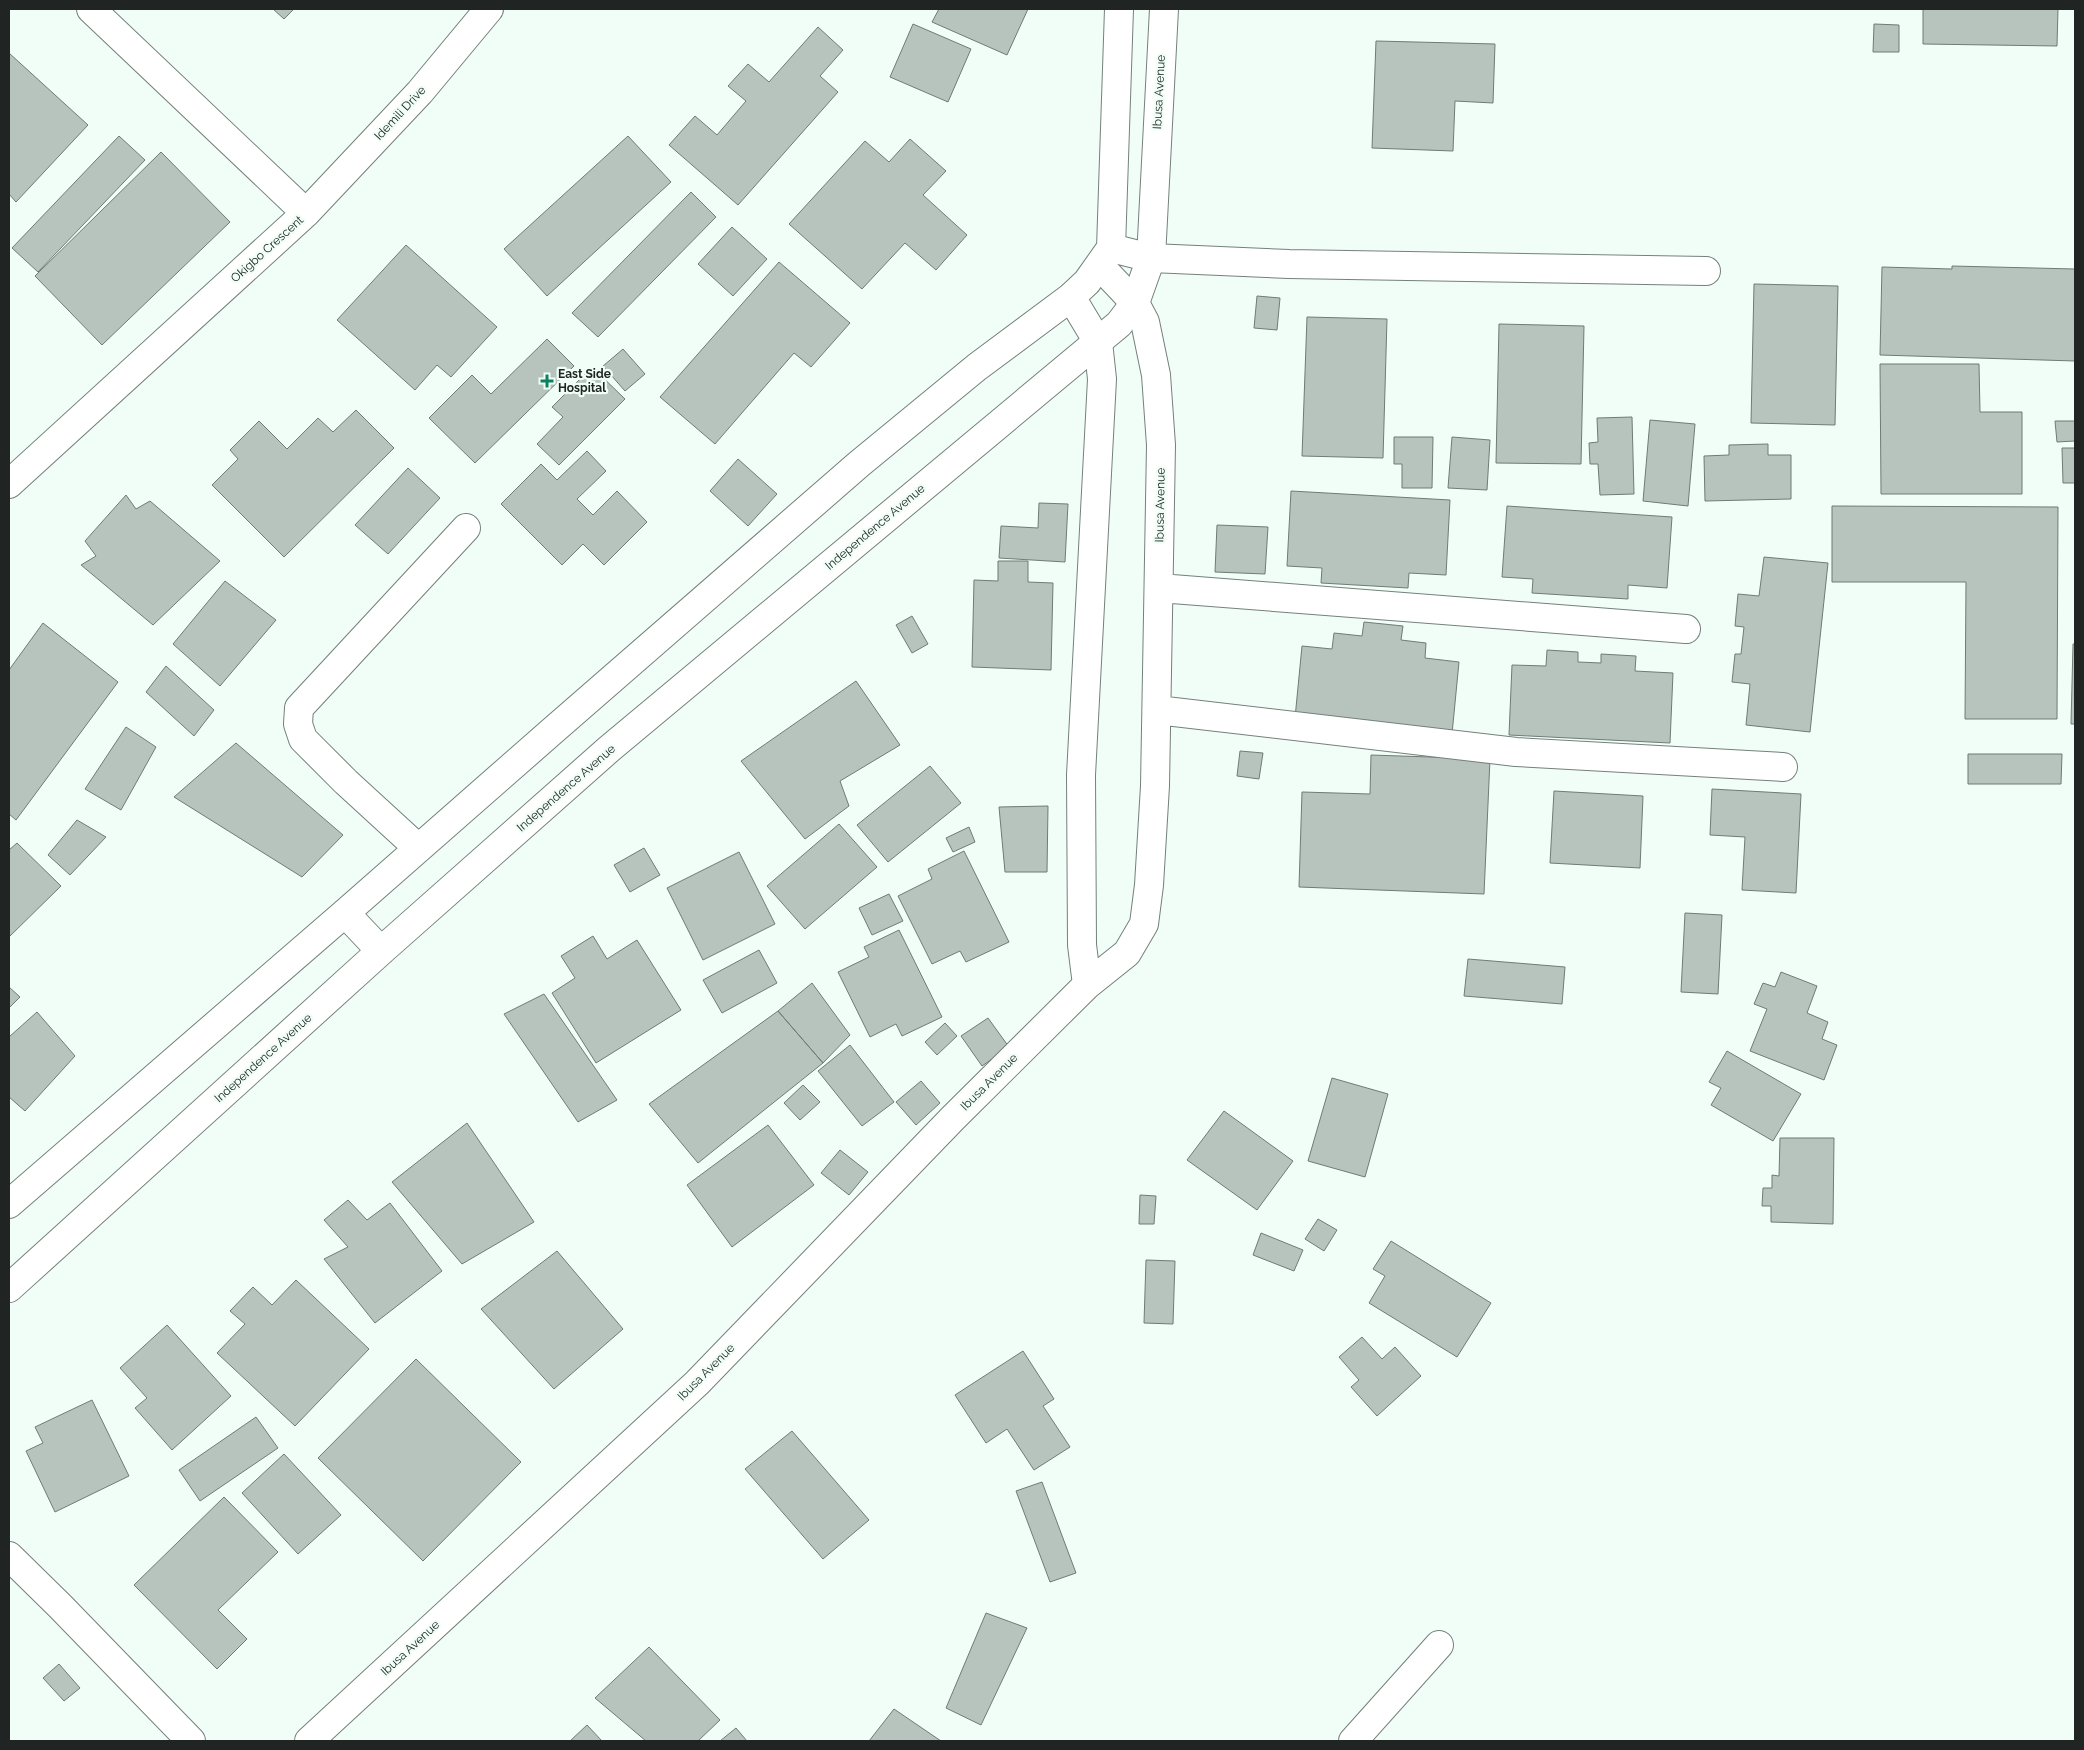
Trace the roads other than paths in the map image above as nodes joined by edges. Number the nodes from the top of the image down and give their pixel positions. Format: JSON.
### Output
{"nodes":[{"id":1,"x":91,"y":9,"type":"edge"},
{"id":2,"x":489,"y":9,"type":"edge"},
{"id":3,"x":1118,"y":9,"type":"edge"},
{"id":4,"x":1164,"y":9,"type":"edge"},
{"id":5,"x":306,"y":213,"type":"junction"},
{"id":6,"x":1105,"y":257,"type":"junction"},
{"id":7,"x":1150,"y":258,"type":"junction"},
{"id":8,"x":1706,"y":271,"type":"dead end"},
{"id":9,"x":1071,"y":297,"type":"junction"},
{"id":10,"x":1134,"y":303,"type":"junction"},
{"id":11,"x":1098,"y":342,"type":"junction"},
{"id":12,"x":9,"y":484,"type":"edge"},
{"id":13,"x":466,"y":528,"type":"dead end"},
{"id":14,"x":1159,"y":588,"type":"junction"},
{"id":15,"x":1686,"y":629,"type":"dead end"},
{"id":16,"x":1157,"y":710,"type":"junction"},
{"id":17,"x":1783,"y":767,"type":"dead end"},
{"id":18,"x":418,"y":848,"type":"junction"},
{"id":19,"x":345,"y":913,"type":"junction"},
{"id":20,"x":381,"y":951,"type":"junction"},
{"id":21,"x":1087,"y":985,"type":"junction"},
{"id":22,"x":9,"y":1204,"type":"edge"},
{"id":23,"x":9,"y":1288,"type":"edge"},
{"id":24,"x":9,"y":1556,"type":"edge"},
{"id":25,"x":1439,"y":1646,"type":"dead end"},
{"id":26,"x":192,"y":1741,"type":"edge"},
{"id":27,"x":309,"y":1741,"type":"edge"},
{"id":28,"x":1353,"y":1741,"type":"edge"}],
"edges":[{"from":1,"to":5,"type":"street","name":"Okigbo Crescent"},
{"from":2,"to":5,"type":"street","name":"Idemili Drive"},
{"from":3,"to":6,"type":"street"},
{"from":4,"to":7,"type":"street","name":"Ibusa Avenue"},
{"from":5,"to":12,"type":"street","name":"Okigbo Crescent"},
{"from":6,"to":7,"type":"street"},
{"from":6,"to":9,"type":"street"},
{"from":6,"to":10,"type":"street"},
{"from":7,"to":8,"type":"street"},
{"from":7,"to":10,"type":"street","name":"Ibusa Avenue"},
{"from":9,"to":11,"type":"street"},
{"from":9,"to":18,"type":"street"},
{"from":10,"to":11,"type":"street","name":"Independence Avenue"},
{"from":10,"to":14,"type":"street","name":"Ibusa Avenue"},
{"from":11,"to":20,"type":"street","name":"Independence Avenue"},
{"from":11,"to":21,"type":"street"},
{"from":13,"to":18,"type":"street"},
{"from":14,"to":15,"type":"street"},
{"from":14,"to":16,"type":"street","name":"Ibusa Avenue"},
{"from":16,"to":17,"type":"street"},
{"from":16,"to":21,"type":"street","name":"Ibusa Avenue"},
{"from":18,"to":19,"type":"street"},
{"from":19,"to":20,"type":"street"},
{"from":19,"to":22,"type":"street"},
{"from":20,"to":23,"type":"street","name":"Independence Avenue"},
{"from":21,"to":27,"type":"street","name":"Ibusa Avenue"},
{"from":24,"to":26,"type":"street"},
{"from":25,"to":28,"type":"street"}]}
